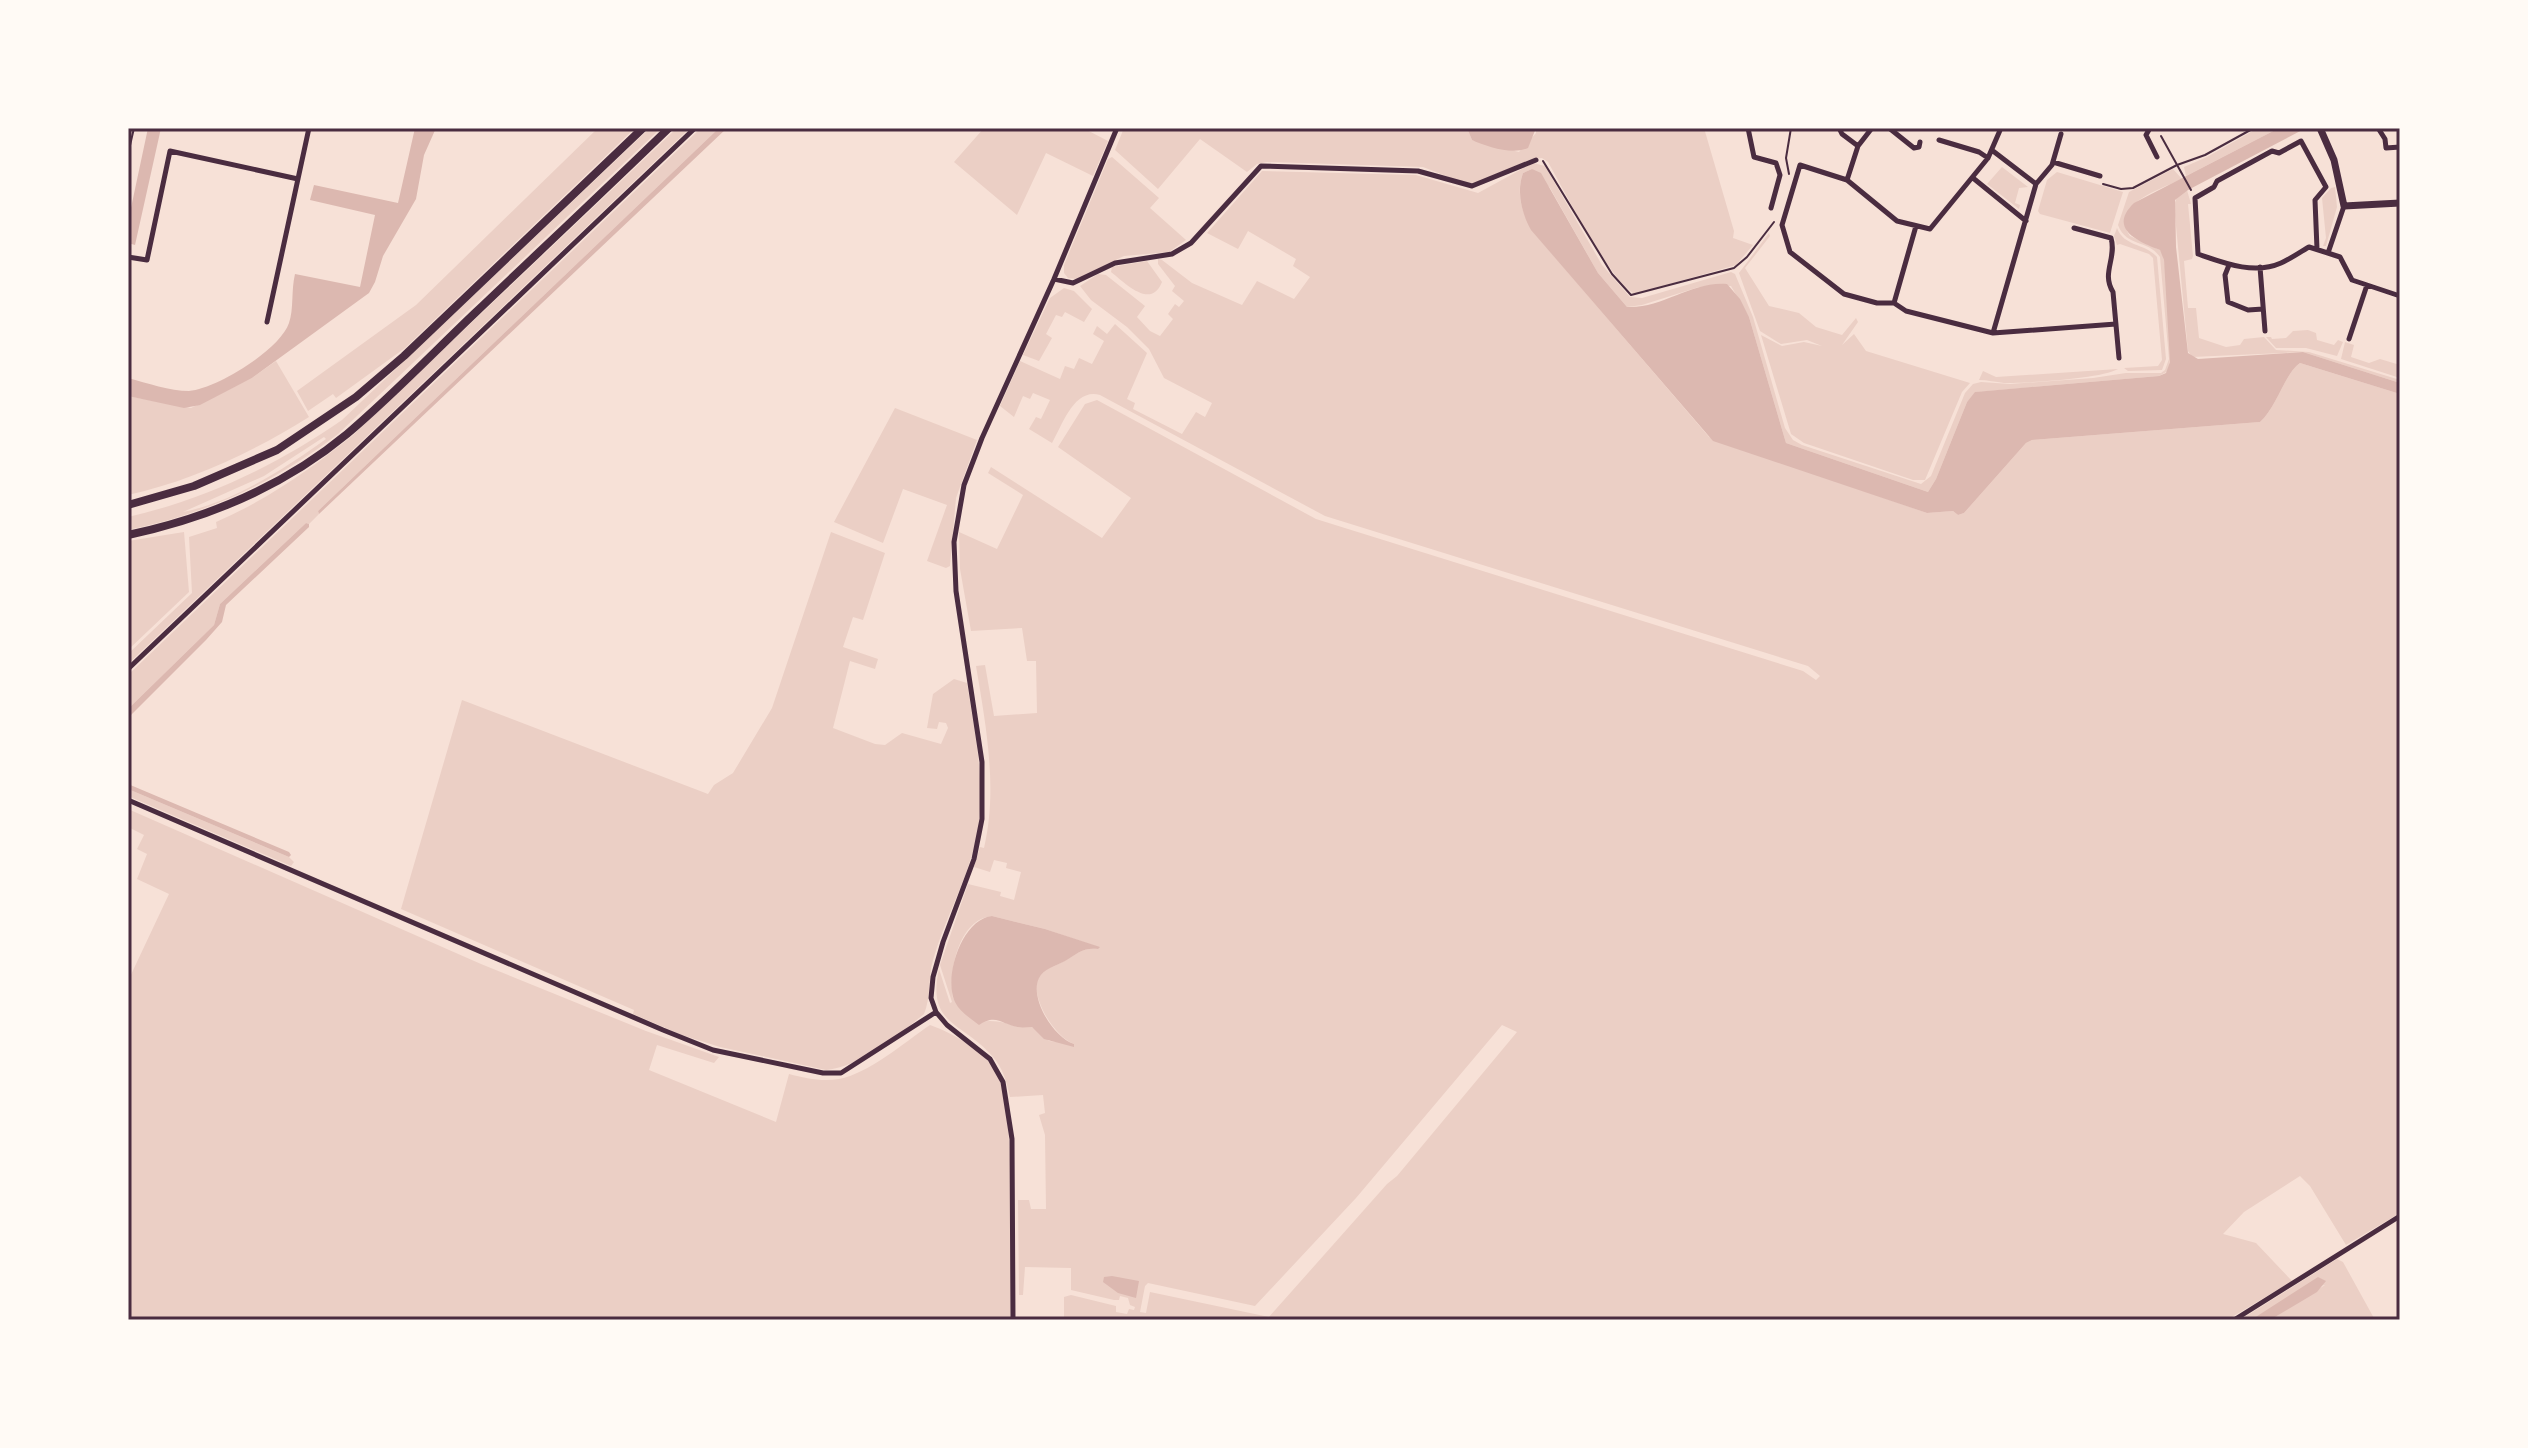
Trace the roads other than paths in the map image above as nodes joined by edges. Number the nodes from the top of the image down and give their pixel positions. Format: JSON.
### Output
{"nodes":[{"id":1,"x":309,"y":128,"type":"edge"},
{"id":2,"x":643,"y":128,"type":"edge"},
{"id":3,"x":669,"y":128,"type":"edge"},
{"id":4,"x":695,"y":128,"type":"edge"},
{"id":5,"x":1117,"y":128,"type":"edge"},
{"id":6,"x":1748,"y":128,"type":"edge"},
{"id":7,"x":1839,"y":128,"type":"edge"},
{"id":8,"x":1872,"y":128,"type":"edge"},
{"id":9,"x":1889,"y":128,"type":"edge"},
{"id":10,"x":2001,"y":128,"type":"edge"},
{"id":11,"x":2156,"y":128,"type":"edge"},
{"id":12,"x":2320,"y":128,"type":"edge"},
{"id":13,"x":2378,"y":128,"type":"edge"},
{"id":14,"x":2061,"y":134,"type":"dead end"},
{"id":15,"x":1939,"y":140,"type":"dead end"},
{"id":16,"x":1920,"y":142,"type":"dead end"},
{"id":17,"x":1858,"y":146,"type":"junction"},
{"id":18,"x":2400,"y":147,"type":"edge"},
{"id":19,"x":1993,"y":151,"type":"junction"},
{"id":20,"x":2157,"y":157,"type":"dead end"},
{"id":21,"x":1988,"y":158,"type":"junction"},
{"id":22,"x":1536,"y":160,"type":"road end"},
{"id":23,"x":2053,"y":162,"type":"junction"},
{"id":24,"x":2100,"y":176,"type":"dead end"},
{"id":25,"x":1973,"y":178,"type":"junction"},
{"id":26,"x":298,"y":179,"type":"junction"},
{"id":27,"x":1847,"y":180,"type":"junction"},
{"id":28,"x":2036,"y":184,"type":"junction"},
{"id":29,"x":2400,"y":203,"type":"edge"},
{"id":30,"x":2344,"y":206,"type":"junction"},
{"id":31,"x":1771,"y":208,"type":"dead end"},
{"id":32,"x":2026,"y":221,"type":"junction"},
{"id":33,"x":1916,"y":226,"type":"junction"},
{"id":34,"x":2074,"y":228,"type":"dead end"},
{"id":35,"x":2317,"y":249,"type":"junction"},
{"id":36,"x":2328,"y":253,"type":"junction"},
{"id":37,"x":128,"y":257,"type":"edge"},
{"id":38,"x":2229,"y":265,"type":"junction"},
{"id":39,"x":2260,"y":267,"type":"junction"},
{"id":40,"x":1054,"y":279,"type":"junction"},
{"id":41,"x":2367,"y":285,"type":"junction"},
{"id":42,"x":2400,"y":296,"type":"edge"},
{"id":43,"x":1894,"y":303,"type":"junction"},
{"id":44,"x":2263,"y":309,"type":"junction"},
{"id":45,"x":267,"y":322,"type":"dead end"},
{"id":46,"x":2116,"y":324,"type":"junction"},
{"id":47,"x":2265,"y":331,"type":"dead end"},
{"id":48,"x":1993,"y":333,"type":"junction"},
{"id":49,"x":2349,"y":339,"type":"dead end"},
{"id":50,"x":2119,"y":358,"type":"dead end"},
{"id":51,"x":128,"y":505,"type":"edge"},
{"id":52,"x":128,"y":535,"type":"edge"},
{"id":53,"x":128,"y":669,"type":"edge"},
{"id":54,"x":128,"y":800,"type":"edge"},
{"id":55,"x":936,"y":1012,"type":"junction"},
{"id":56,"x":2400,"y":1216,"type":"edge"},
{"id":57,"x":1013,"y":1320,"type":"edge"},
{"id":58,"x":2234,"y":1320,"type":"edge"}],
"edges":[{"from":1,"to":26,"type":"street"},
{"from":2,"to":51,"type":"main road"},
{"from":3,"to":52,"type":"main road"},
{"from":4,"to":53,"type":"street"},
{"from":5,"to":40,"type":"street"},
{"from":6,"to":31,"type":"street"},
{"from":7,"to":17,"type":"street"},
{"from":8,"to":17,"type":"street"},
{"from":9,"to":16,"type":"street"},
{"from":10,"to":19,"type":"street"},
{"from":11,"to":20,"type":"street"},
{"from":12,"to":30,"type":"street"},
{"from":13,"to":18,"type":"street"},
{"from":14,"to":23,"type":"street"},
{"from":15,"to":21,"type":"street"},
{"from":17,"to":27,"type":"street"},
{"from":19,"to":21,"type":"street"},
{"from":19,"to":28,"type":"street"},
{"from":21,"to":25,"type":"street"},
{"from":22,"to":40,"type":"street"},
{"from":23,"to":24,"type":"street"},
{"from":23,"to":28,"type":"street"},
{"from":25,"to":32,"type":"street"},
{"from":25,"to":33,"type":"street"},
{"from":26,"to":37,"type":"street"},
{"from":26,"to":45,"type":"street"},
{"from":27,"to":33,"type":"street"},
{"from":27,"to":43,"type":"street"},
{"from":28,"to":32,"type":"street"},
{"from":29,"to":30,"type":"street"},
{"from":30,"to":36,"type":"street"},
{"from":32,"to":48,"type":"street"},
{"from":33,"to":43,"type":"street"},
{"from":34,"to":46,"type":"street"},
{"from":35,"to":36,"type":"street"},
{"from":35,"to":38,"type":"street"},
{"from":35,"to":39,"type":"street"},
{"from":36,"to":41,"type":"street"},
{"from":38,"to":39,"type":"street"},
{"from":38,"to":44,"type":"street"},
{"from":39,"to":44,"type":"street"},
{"from":40,"to":55,"type":"street"},
{"from":41,"to":42,"type":"street"},
{"from":41,"to":49,"type":"street"},
{"from":43,"to":48,"type":"street"},
{"from":44,"to":47,"type":"street"},
{"from":46,"to":48,"type":"street"},
{"from":46,"to":50,"type":"street"},
{"from":54,"to":55,"type":"street"},
{"from":55,"to":57,"type":"street"},
{"from":56,"to":58,"type":"street"}]}
